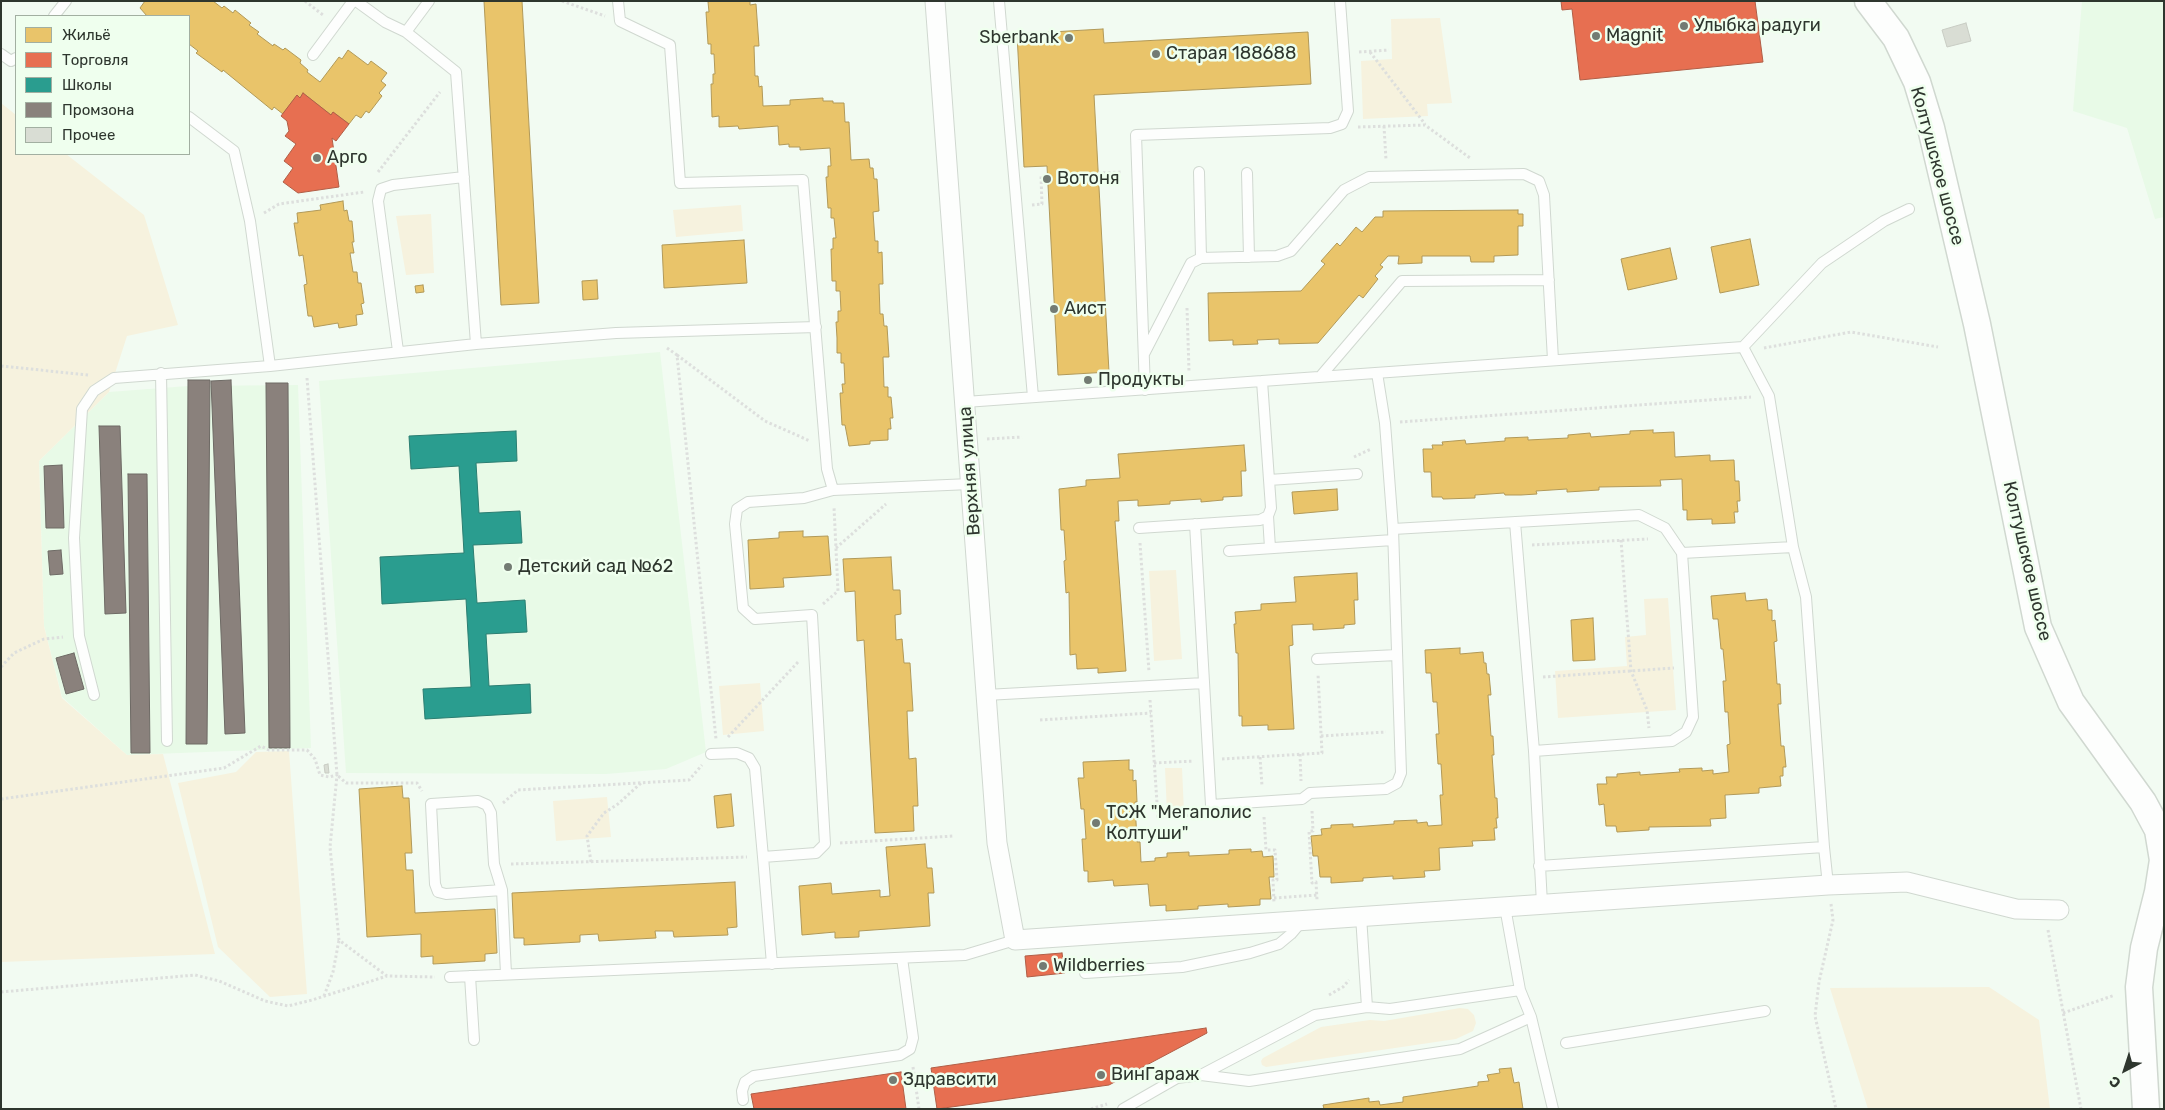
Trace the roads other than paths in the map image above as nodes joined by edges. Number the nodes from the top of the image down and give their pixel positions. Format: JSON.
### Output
{"nodes":[{"id":1,"x":66,"y":1,"type":"edge"},
{"id":2,"x":355,"y":1,"type":"edge"},
{"id":3,"x":429,"y":1,"type":"edge"},
{"id":4,"x":618,"y":1,"type":"edge"},
{"id":5,"x":942,"y":1,"type":"edge"},
{"id":6,"x":999,"y":1,"type":"edge"},
{"id":7,"x":1340,"y":1,"type":"edge"},
{"id":8,"x":1868,"y":1,"type":"edge"},
{"id":9,"x":936,"y":2,"type":"edge"},
{"id":10,"x":56,"y":15,"type":"edge"},
{"id":11,"x":406,"y":32,"type":"junction"},
{"id":12,"x":1,"y":54,"type":"edge"},
{"id":13,"x":313,"y":55,"type":"dead end"},
{"id":14,"x":15,"y":59,"type":"edge"},
{"id":15,"x":190,"y":118,"type":"edge"},
{"id":16,"x":1199,"y":172,"type":"dead end"},
{"id":17,"x":1247,"y":173,"type":"dead end"},
{"id":18,"x":464,"y":177,"type":"junction"},
{"id":19,"x":1909,"y":209,"type":"dead end"},
{"id":20,"x":1249,"y":257,"type":"junction"},
{"id":21,"x":1201,"y":258,"type":"junction"},
{"id":22,"x":1549,"y":280,"type":"junction"},
{"id":23,"x":816,"y":327,"type":"junction"},
{"id":24,"x":476,"y":344,"type":"junction"},
{"id":25,"x":1743,"y":347,"type":"junction"},
{"id":26,"x":398,"y":351,"type":"junction"},
{"id":27,"x":1144,"y":354,"type":"junction"},
{"id":28,"x":1553,"y":360,"type":"junction"},
{"id":29,"x":270,"y":366,"type":"junction"},
{"id":30,"x":161,"y":373,"type":"junction"},
{"id":31,"x":1377,"y":373,"type":"junction"},
{"id":32,"x":1320,"y":377,"type":"junction"},
{"id":33,"x":1262,"y":381,"type":"junction"},
{"id":34,"x":1145,"y":390,"type":"junction"},
{"id":35,"x":1033,"y":397,"type":"junction"},
{"id":36,"x":965,"y":402,"type":"junction"},
{"id":37,"x":1356,"y":474,"type":"dead end"},
{"id":38,"x":1269,"y":480,"type":"junction"},
{"id":39,"x":970,"y":484,"type":"junction"},
{"id":40,"x":833,"y":490,"type":"junction"},
{"id":41,"x":1268,"y":516,"type":"junction"},
{"id":42,"x":1515,"y":522,"type":"junction"},
{"id":43,"x":1194,"y":524,"type":"junction"},
{"id":44,"x":1139,"y":528,"type":"dead end"},
{"id":45,"x":1393,"y":534,"type":"junction"},
{"id":46,"x":1793,"y":547,"type":"junction"},
{"id":47,"x":1270,"y":548,"type":"junction"},
{"id":48,"x":1229,"y":551,"type":"dead end"},
{"id":49,"x":1682,"y":553,"type":"junction"},
{"id":50,"x":1397,"y":655,"type":"junction"},
{"id":51,"x":1317,"y":659,"type":"road end"},
{"id":52,"x":1204,"y":683,"type":"junction"},
{"id":53,"x":94,"y":695,"type":"dead end"},
{"id":54,"x":986,"y":695,"type":"junction"},
{"id":55,"x":167,"y":741,"type":"dead end"},
{"id":56,"x":714,"y":751,"type":"road end"},
{"id":57,"x":1534,"y":751,"type":"junction"},
{"id":58,"x":1824,"y":847,"type":"junction"},
{"id":59,"x":763,"y":857,"type":"junction"},
{"id":60,"x":1539,"y":866,"type":"junction"},
{"id":61,"x":1828,"y":885,"type":"junction"},
{"id":62,"x":502,"y":890,"type":"junction"},
{"id":63,"x":1542,"y":904,"type":"junction"},
{"id":64,"x":1505,"y":907,"type":"junction"},
{"id":65,"x":2052,"y":910,"type":"road end"},
{"id":66,"x":1361,"y":916,"type":"junction"},
{"id":67,"x":1303,"y":920,"type":"junction"},
{"id":68,"x":1015,"y":940,"type":"junction"},
{"id":69,"x":902,"y":958,"type":"junction"},
{"id":70,"x":772,"y":964,"type":"junction"},
{"id":71,"x":1085,"y":973,"type":"dead end"},
{"id":72,"x":506,"y":974,"type":"junction"},
{"id":73,"x":470,"y":976,"type":"junction"},
{"id":74,"x":450,"y":977,"type":"road end"},
{"id":75,"x":1520,"y":990,"type":"junction"},
{"id":76,"x":1367,"y":1007,"type":"junction"},
{"id":77,"x":1765,"y":1011,"type":"dead end"},
{"id":78,"x":1531,"y":1017,"type":"junction"},
{"id":79,"x":474,"y":1040,"type":"dead end"},
{"id":80,"x":1566,"y":1043,"type":"dead end"},
{"id":81,"x":1201,"y":1074,"type":"junction"},
{"id":82,"x":743,"y":1100,"type":"dead end"},
{"id":83,"x":1123,"y":1109,"type":"edge"},
{"id":84,"x":1553,"y":1109,"type":"edge"},
{"id":85,"x":2146,"y":1109,"type":"edge"}],
"edges":[{"from":1,"to":10,"type":"lane"},
{"from":2,"to":11,"type":"lane"},
{"from":2,"to":13,"type":"lane"},
{"from":3,"to":11,"type":"lane"},
{"from":4,"to":23,"type":"lane"},
{"from":5,"to":9,"type":"street"},
{"from":6,"to":35,"type":"lane"},
{"from":7,"to":27,"type":"lane"},
{"from":8,"to":85,"type":"main road","name":"Колтушское шоссе"},
{"from":9,"to":36,"type":"street","name":"Верхняя улица"},
{"from":11,"to":18,"type":"lane"},
{"from":12,"to":14,"type":"lane"},
{"from":15,"to":29,"type":"lane"},
{"from":16,"to":21,"type":"lane"},
{"from":17,"to":20,"type":"lane"},
{"from":18,"to":24,"type":"lane"},
{"from":18,"to":26,"type":"lane"},
{"from":19,"to":25,"type":"lane"},
{"from":20,"to":21,"type":"lane"},
{"from":20,"to":22,"type":"lane"},
{"from":21,"to":27,"type":"lane"},
{"from":22,"to":28,"type":"lane"},
{"from":22,"to":32,"type":"lane"},
{"from":23,"to":24,"type":"lane"},
{"from":23,"to":40,"type":"lane"},
{"from":24,"to":26,"type":"lane"},
{"from":25,"to":28,"type":"lane"},
{"from":25,"to":46,"type":"lane"},
{"from":26,"to":29,"type":"lane"},
{"from":27,"to":34,"type":"lane"},
{"from":28,"to":31,"type":"lane"},
{"from":29,"to":30,"type":"lane"},
{"from":30,"to":53,"type":"lane"},
{"from":30,"to":55,"type":"lane"},
{"from":31,"to":32,"type":"lane"},
{"from":31,"to":45,"type":"lane"},
{"from":32,"to":33,"type":"lane"},
{"from":33,"to":34,"type":"lane"},
{"from":33,"to":38,"type":"lane"},
{"from":34,"to":35,"type":"lane"},
{"from":35,"to":36,"type":"lane"},
{"from":36,"to":39,"type":"street","name":"Верхняя улица"},
{"from":37,"to":38,"type":"lane"},
{"from":38,"to":41,"type":"lane"},
{"from":39,"to":40,"type":"lane"},
{"from":39,"to":54,"type":"street","name":"Верхняя улица"},
{"from":40,"to":59,"type":"lane"},
{"from":41,"to":43,"type":"lane"},
{"from":41,"to":47,"type":"lane"},
{"from":42,"to":45,"type":"lane"},
{"from":42,"to":49,"type":"lane"},
{"from":42,"to":57,"type":"lane"},
{"from":43,"to":44,"type":"lane"},
{"from":43,"to":52,"type":"lane"},
{"from":45,"to":47,"type":"lane"},
{"from":45,"to":50,"type":"lane"},
{"from":46,"to":49,"type":"lane"},
{"from":46,"to":58,"type":"lane"},
{"from":47,"to":48,"type":"lane"},
{"from":49,"to":57,"type":"lane"},
{"from":50,"to":51,"type":"lane"},
{"from":50,"to":52,"type":"lane"},
{"from":52,"to":54,"type":"lane"},
{"from":54,"to":68,"type":"street","name":"Верхняя улица"},
{"from":56,"to":59,"type":"lane"},
{"from":57,"to":60,"type":"lane"},
{"from":58,"to":60,"type":"lane"},
{"from":58,"to":61,"type":"lane"},
{"from":59,"to":70,"type":"lane"},
{"from":60,"to":63,"type":"lane"},
{"from":61,"to":63,"type":"street"},
{"from":61,"to":65,"type":"street"},
{"from":62,"to":62,"type":"lane"},
{"from":62,"to":72,"type":"lane"},
{"from":63,"to":64,"type":"street"},
{"from":64,"to":66,"type":"street"},
{"from":64,"to":75,"type":"lane"},
{"from":66,"to":67,"type":"street"},
{"from":66,"to":76,"type":"lane"},
{"from":67,"to":68,"type":"street"},
{"from":67,"to":71,"type":"lane"},
{"from":68,"to":69,"type":"lane"},
{"from":69,"to":70,"type":"lane"},
{"from":69,"to":82,"type":"lane"},
{"from":70,"to":72,"type":"lane"},
{"from":72,"to":73,"type":"lane"},
{"from":73,"to":74,"type":"lane"},
{"from":73,"to":79,"type":"lane"},
{"from":75,"to":76,"type":"lane"},
{"from":75,"to":78,"type":"lane"},
{"from":76,"to":81,"type":"lane"},
{"from":77,"to":80,"type":"lane"},
{"from":78,"to":81,"type":"lane"},
{"from":78,"to":84,"type":"lane"},
{"from":81,"to":83,"type":"lane"}]}
